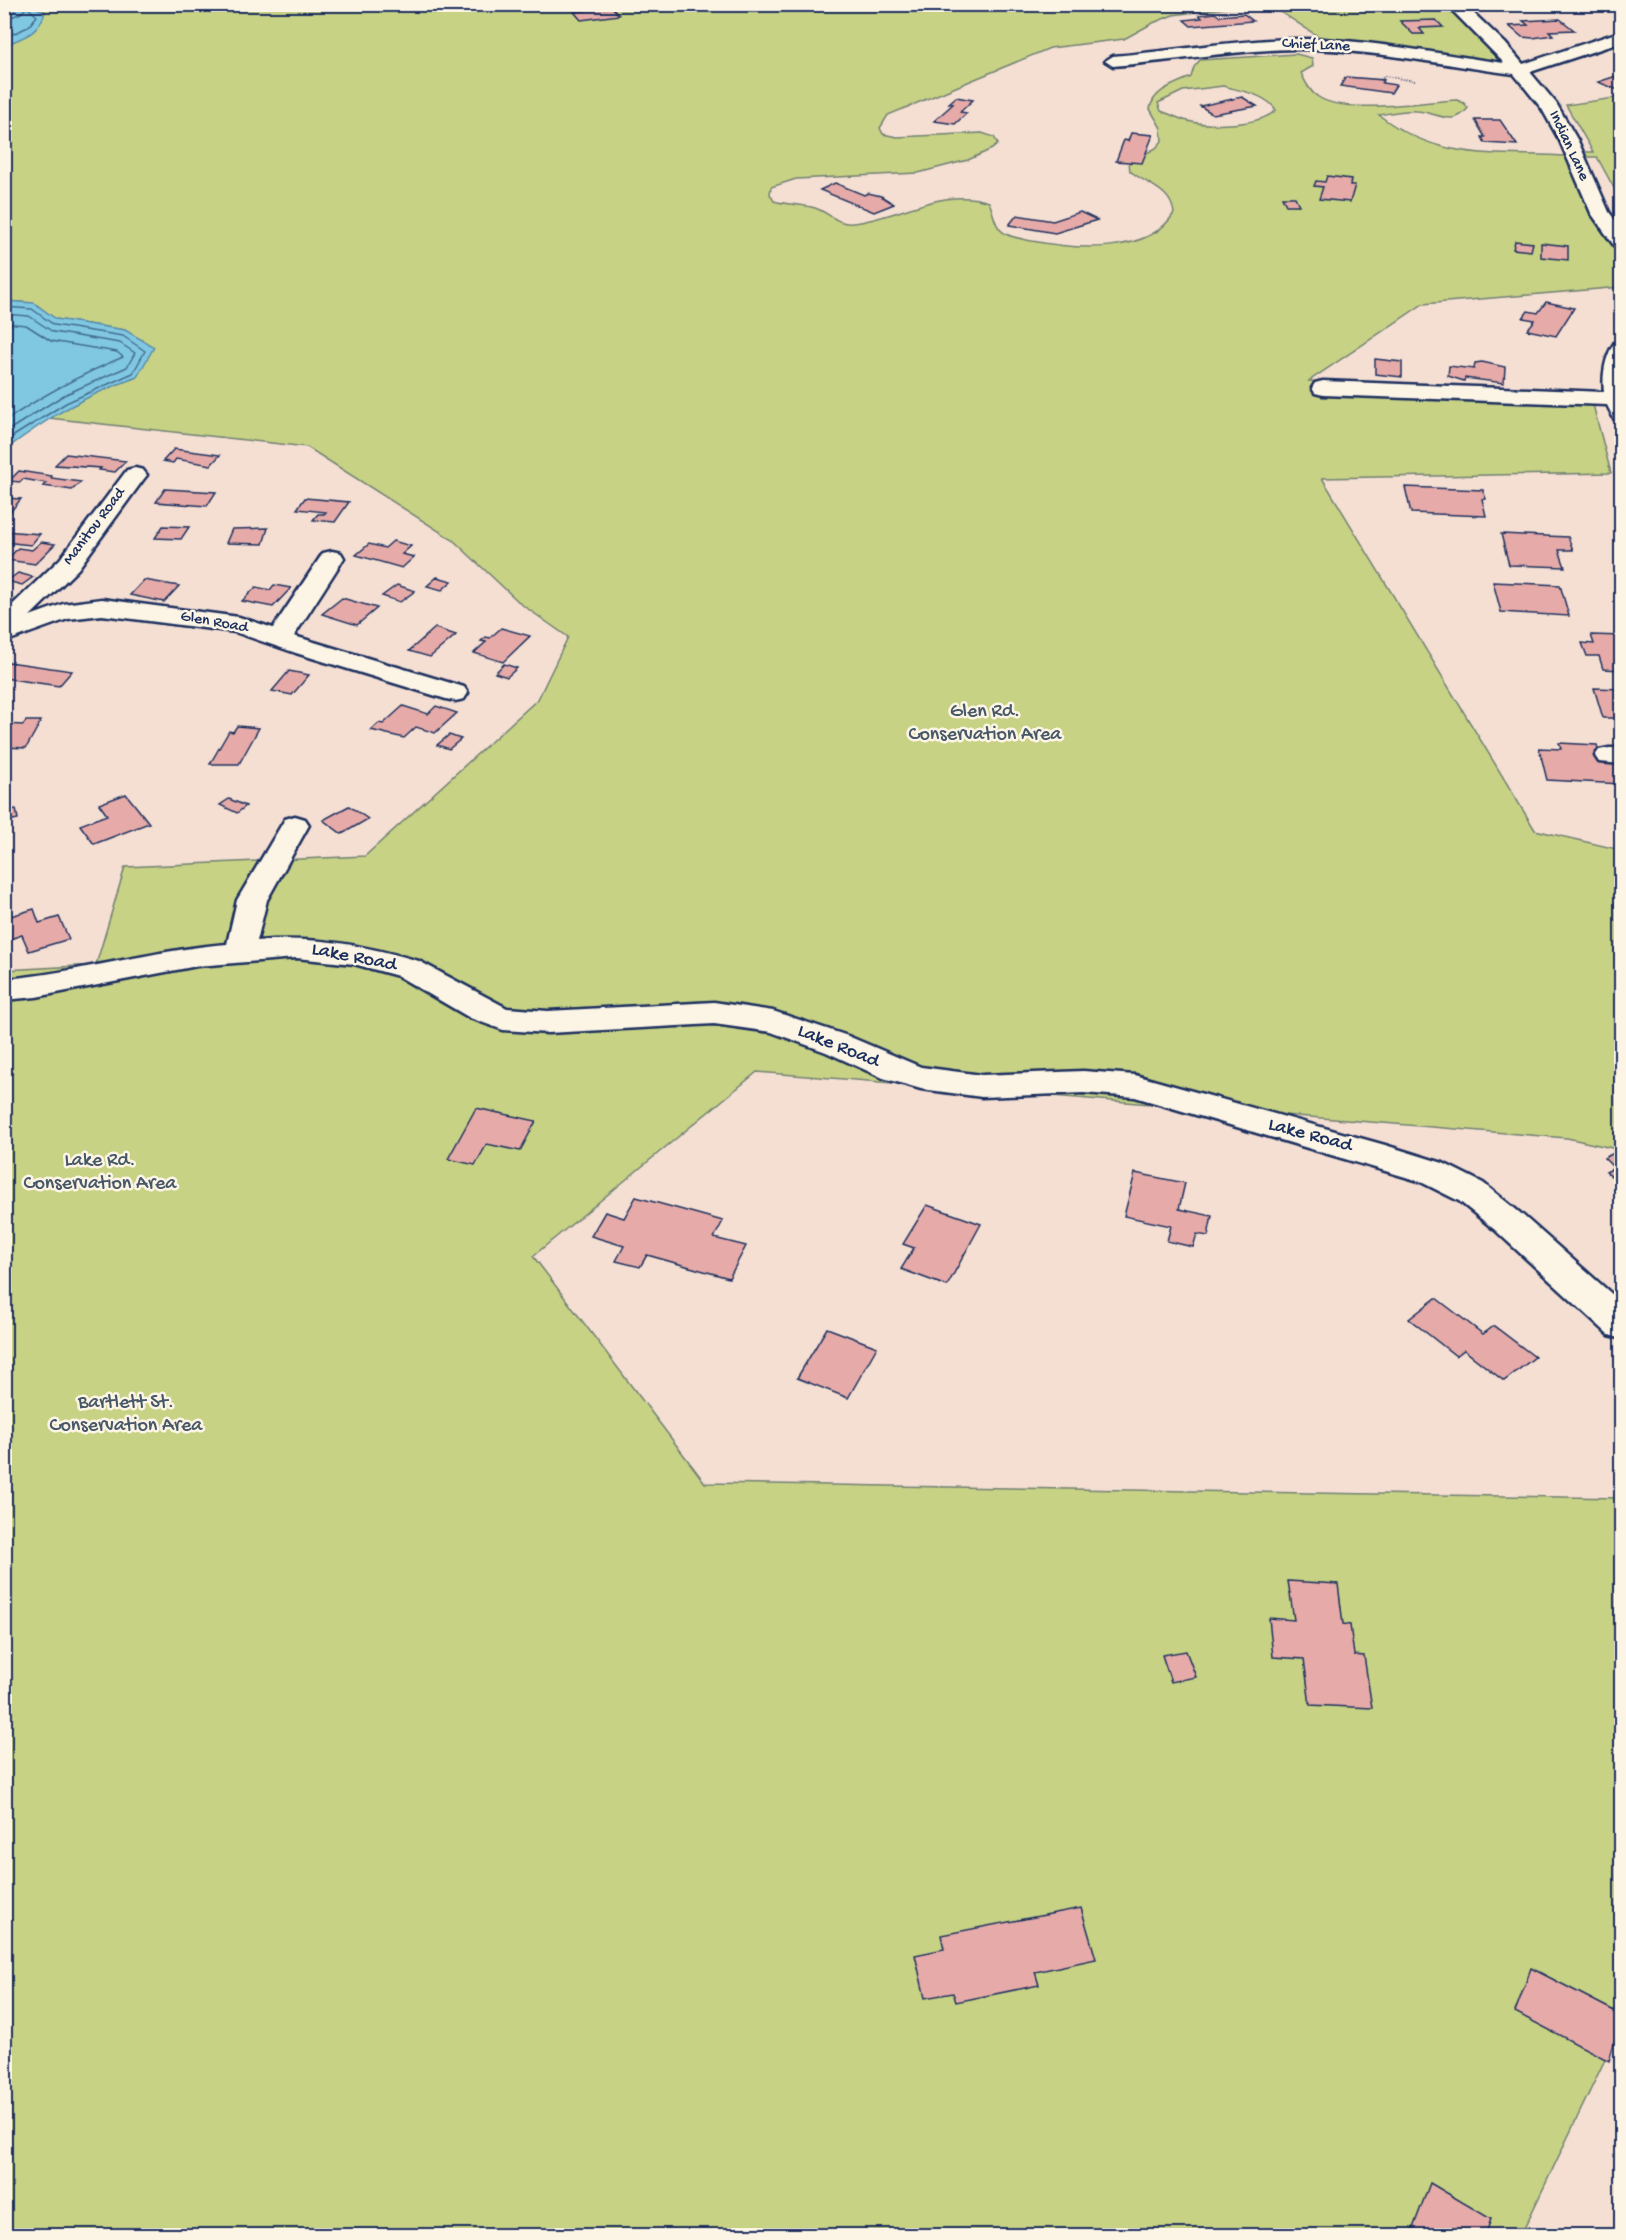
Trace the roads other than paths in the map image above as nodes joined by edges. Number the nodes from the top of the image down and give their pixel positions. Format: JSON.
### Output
{"nodes":[{"id":1,"x":1454,"y":4,"type":"edge"},
{"id":2,"x":1622,"y":36,"type":"edge"},
{"id":3,"x":1113,"y":61,"type":"dead end"},
{"id":4,"x":1520,"y":70,"type":"junction"},
{"id":5,"x":1622,"y":243,"type":"edge"},
{"id":6,"x":1622,"y":346,"type":"edge"},
{"id":7,"x":1323,"y":388,"type":"dead end"},
{"id":8,"x":1618,"y":407,"type":"edge"},
{"id":9,"x":135,"y":475,"type":"dead end"},
{"id":10,"x":332,"y":558,"type":"dead end"},
{"id":11,"x":4,"y":630,"type":"edge"},
{"id":12,"x":4,"y":634,"type":"edge"},
{"id":13,"x":279,"y":639,"type":"junction"},
{"id":14,"x":455,"y":693,"type":"dead end"},
{"id":15,"x":295,"y":825,"type":"dead end"},
{"id":16,"x":240,"y":951,"type":"junction"},
{"id":17,"x":4,"y":990,"type":"edge"},
{"id":18,"x":1622,"y":1325,"type":"edge"}],
"edges":[{"from":1,"to":4,"type":"street","name":"Indian Lane"},
{"from":2,"to":4,"type":"street"},
{"from":3,"to":4,"type":"street","name":"Chief Lane"},
{"from":4,"to":5,"type":"street","name":"Indian Lane"},
{"from":6,"to":8,"type":"street"},
{"from":7,"to":8,"type":"street"},
{"from":9,"to":11,"type":"street","name":"Manitou Road"},
{"from":10,"to":13,"type":"street"},
{"from":12,"to":13,"type":"street","name":"Glen Road"},
{"from":13,"to":14,"type":"street","name":"Glen Road"},
{"from":15,"to":16,"type":"street"},
{"from":16,"to":17,"type":"street","name":"Lake Road"},
{"from":16,"to":18,"type":"street","name":"Lake Road"}]}
